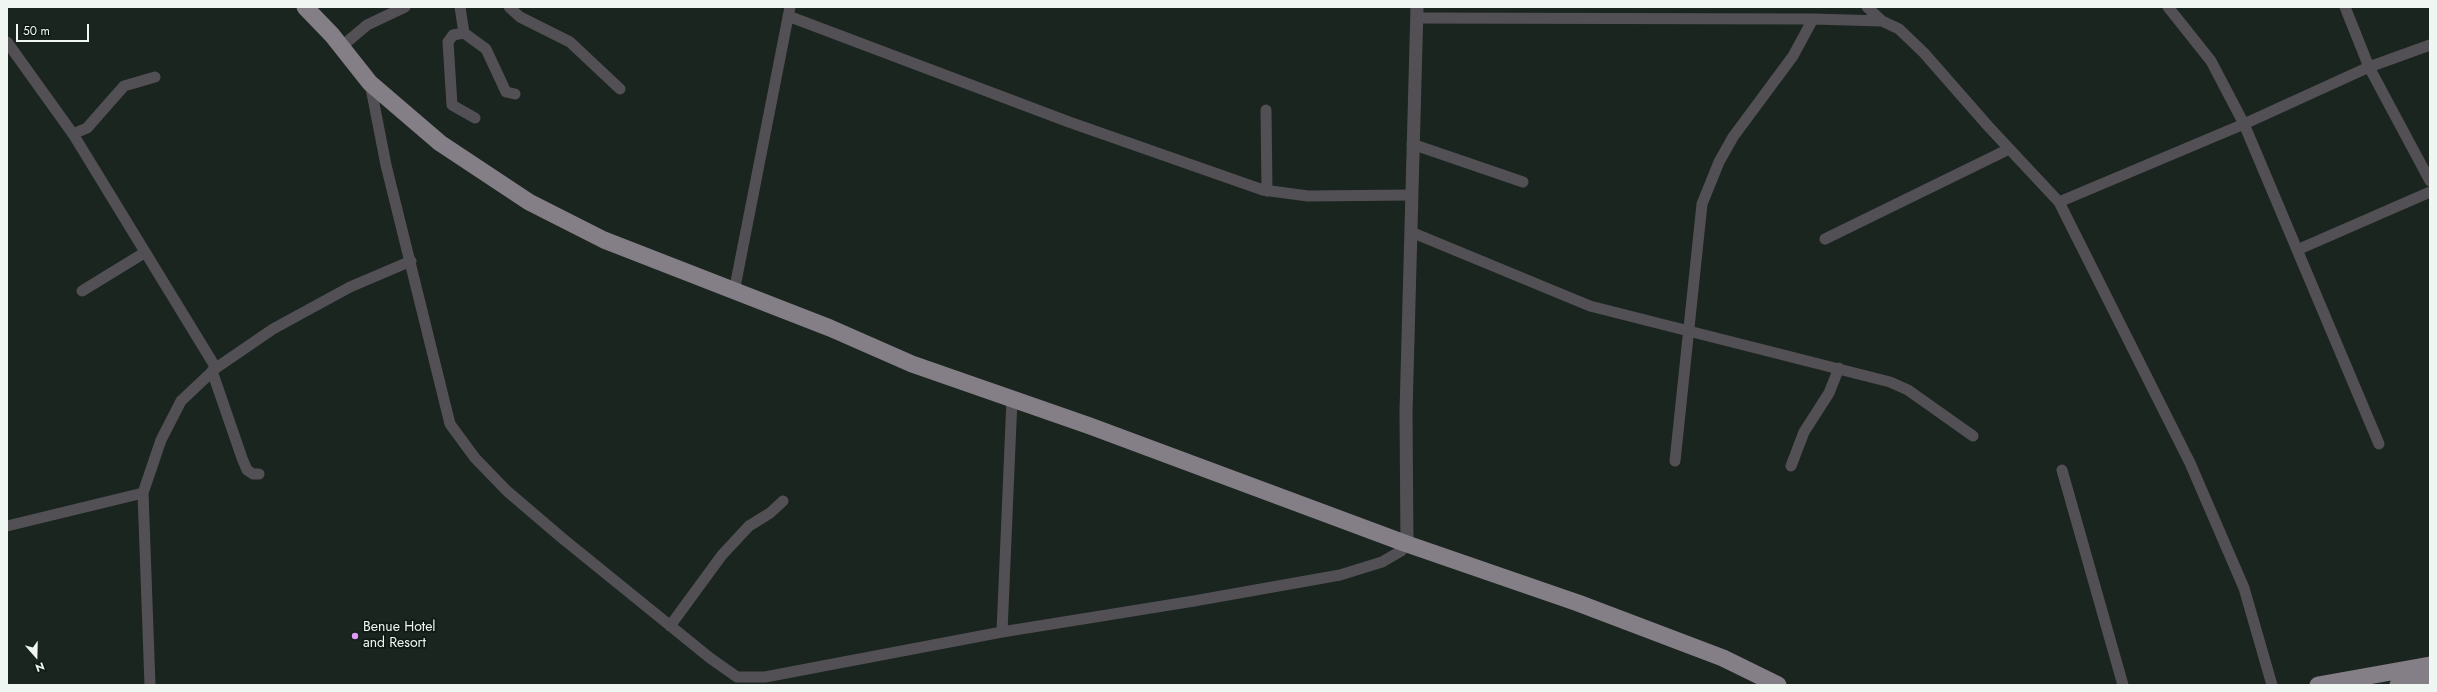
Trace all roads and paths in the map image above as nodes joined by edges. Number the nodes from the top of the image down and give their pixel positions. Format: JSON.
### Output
{"nodes":[{"id":1,"x":305,"y":7,"type":"edge"},
{"id":2,"x":320,"y":7,"type":"edge"},
{"id":3,"x":405,"y":7,"type":"edge"},
{"id":4,"x":460,"y":7,"type":"edge"},
{"id":5,"x":509,"y":7,"type":"edge"},
{"id":6,"x":1867,"y":7,"type":"edge"},
{"id":7,"x":2168,"y":7,"type":"edge"},
{"id":8,"x":2345,"y":7,"type":"edge"},
{"id":9,"x":789,"y":11,"type":"edge"},
{"id":10,"x":1417,"y":12,"type":"edge"},
{"id":11,"x":1813,"y":19,"type":"junction"},
{"id":12,"x":1882,"y":21,"type":"junction"},
{"id":13,"x":464,"y":33,"type":"junction"},
{"id":14,"x":337,"y":41,"type":"junction"},
{"id":15,"x":7,"y":42,"type":"edge"},
{"id":16,"x":2430,"y":45,"type":"edge"},
{"id":17,"x":2369,"y":67,"type":"junction"},
{"id":18,"x":155,"y":77,"type":"dead end"},
{"id":19,"x":370,"y":83,"type":"junction"},
{"id":20,"x":620,"y":89,"type":"dead end"},
{"id":21,"x":515,"y":94,"type":"dead end"},
{"id":22,"x":1266,"y":110,"type":"dead end"},
{"id":23,"x":475,"y":118,"type":"dead end"},
{"id":24,"x":2244,"y":124,"type":"junction"},
{"id":25,"x":73,"y":134,"type":"junction"},
{"id":26,"x":1412,"y":144,"type":"junction"},
{"id":27,"x":2009,"y":149,"type":"junction"},
{"id":28,"x":2430,"y":181,"type":"edge"},
{"id":29,"x":1523,"y":182,"type":"dead end"},
{"id":30,"x":1267,"y":191,"type":"junction"},
{"id":31,"x":2430,"y":192,"type":"edge"},
{"id":32,"x":1411,"y":195,"type":"junction"},
{"id":33,"x":2059,"y":202,"type":"junction"},
{"id":34,"x":1411,"y":232,"type":"junction"},
{"id":35,"x":1825,"y":239,"type":"dead end"},
{"id":36,"x":2297,"y":250,"type":"junction"},
{"id":37,"x":144,"y":253,"type":"junction"},
{"id":38,"x":411,"y":261,"type":"junction"},
{"id":39,"x":82,"y":291,"type":"dead end"},
{"id":40,"x":734,"y":292,"type":"junction"},
{"id":41,"x":1690,"y":332,"type":"junction"},
{"id":42,"x":1839,"y":368,"type":"junction"},
{"id":43,"x":214,"y":370,"type":"junction"},
{"id":44,"x":1012,"y":399,"type":"junction"},
{"id":45,"x":1973,"y":436,"type":"dead end"},
{"id":46,"x":2379,"y":444,"type":"dead end"},
{"id":47,"x":1675,"y":461,"type":"dead end"},
{"id":48,"x":1791,"y":466,"type":"dead end"},
{"id":49,"x":2062,"y":470,"type":"dead end"},
{"id":50,"x":259,"y":474,"type":"dead end"},
{"id":51,"x":143,"y":493,"type":"junction"},
{"id":52,"x":783,"y":502,"type":"dead end"},
{"id":53,"x":7,"y":526,"type":"edge"},
{"id":54,"x":1406,"y":544,"type":"junction"},
{"id":55,"x":670,"y":626,"type":"junction"},
{"id":56,"x":1002,"y":632,"type":"junction"},
{"id":57,"x":2430,"y":665,"type":"edge"},
{"id":58,"x":2430,"y":679,"type":"edge"},
{"id":59,"x":2399,"y":680,"type":"edge"},
{"id":60,"x":150,"y":685,"type":"edge"},
{"id":61,"x":1778,"y":685,"type":"edge"},
{"id":62,"x":2123,"y":685,"type":"edge"},
{"id":63,"x":2272,"y":685,"type":"edge"},
{"id":64,"x":2318,"y":685,"type":"edge"}],
"edges":[{"from":1,"to":14,"type":"main road"},
{"from":2,"to":14,"type":"main road"},
{"from":3,"to":14,"type":"street"},
{"from":4,"to":13,"type":"street"},
{"from":5,"to":20,"type":"street"},
{"from":6,"to":12,"type":"street"},
{"from":7,"to":24,"type":"street"},
{"from":8,"to":17,"type":"street"},
{"from":9,"to":30,"type":"street"},
{"from":9,"to":40,"type":"street"},
{"from":10,"to":11,"type":"street"},
{"from":10,"to":26,"type":"street"},
{"from":11,"to":12,"type":"street"},
{"from":11,"to":41,"type":"street"},
{"from":12,"to":27,"type":"street"},
{"from":13,"to":21,"type":"street"},
{"from":13,"to":23,"type":"street"},
{"from":14,"to":19,"type":"main road"},
{"from":15,"to":25,"type":"street"},
{"from":16,"to":17,"type":"street"},
{"from":17,"to":24,"type":"street"},
{"from":17,"to":28,"type":"street"},
{"from":18,"to":25,"type":"street"},
{"from":19,"to":38,"type":"street"},
{"from":19,"to":40,"type":"main road"},
{"from":22,"to":30,"type":"street"},
{"from":24,"to":33,"type":"street"},
{"from":24,"to":36,"type":"street"},
{"from":25,"to":37,"type":"street"},
{"from":26,"to":29,"type":"street"},
{"from":26,"to":32,"type":"street"},
{"from":27,"to":33,"type":"street"},
{"from":27,"to":35,"type":"street"},
{"from":30,"to":32,"type":"street"},
{"from":31,"to":36,"type":"street"},
{"from":32,"to":34,"type":"street"},
{"from":33,"to":63,"type":"street"},
{"from":34,"to":41,"type":"street"},
{"from":34,"to":54,"type":"street"},
{"from":36,"to":46,"type":"street"},
{"from":37,"to":39,"type":"street"},
{"from":37,"to":43,"type":"street"},
{"from":38,"to":43,"type":"street"},
{"from":38,"to":55,"type":"street"},
{"from":40,"to":44,"type":"main road"},
{"from":41,"to":42,"type":"street"},
{"from":41,"to":47,"type":"street"},
{"from":42,"to":45,"type":"street"},
{"from":42,"to":48,"type":"street"},
{"from":43,"to":50,"type":"street"},
{"from":43,"to":51,"type":"street"},
{"from":44,"to":54,"type":"main road"},
{"from":44,"to":56,"type":"street"},
{"from":49,"to":62,"type":"street"},
{"from":51,"to":53,"type":"street"},
{"from":51,"to":60,"type":"street"},
{"from":52,"to":55,"type":"street"},
{"from":54,"to":56,"type":"street"},
{"from":54,"to":61,"type":"main road"},
{"from":55,"to":56,"type":"street"},
{"from":57,"to":59,"type":"main road"},
{"from":58,"to":59,"type":"main road"},
{"from":59,"to":64,"type":"main road"}]}
